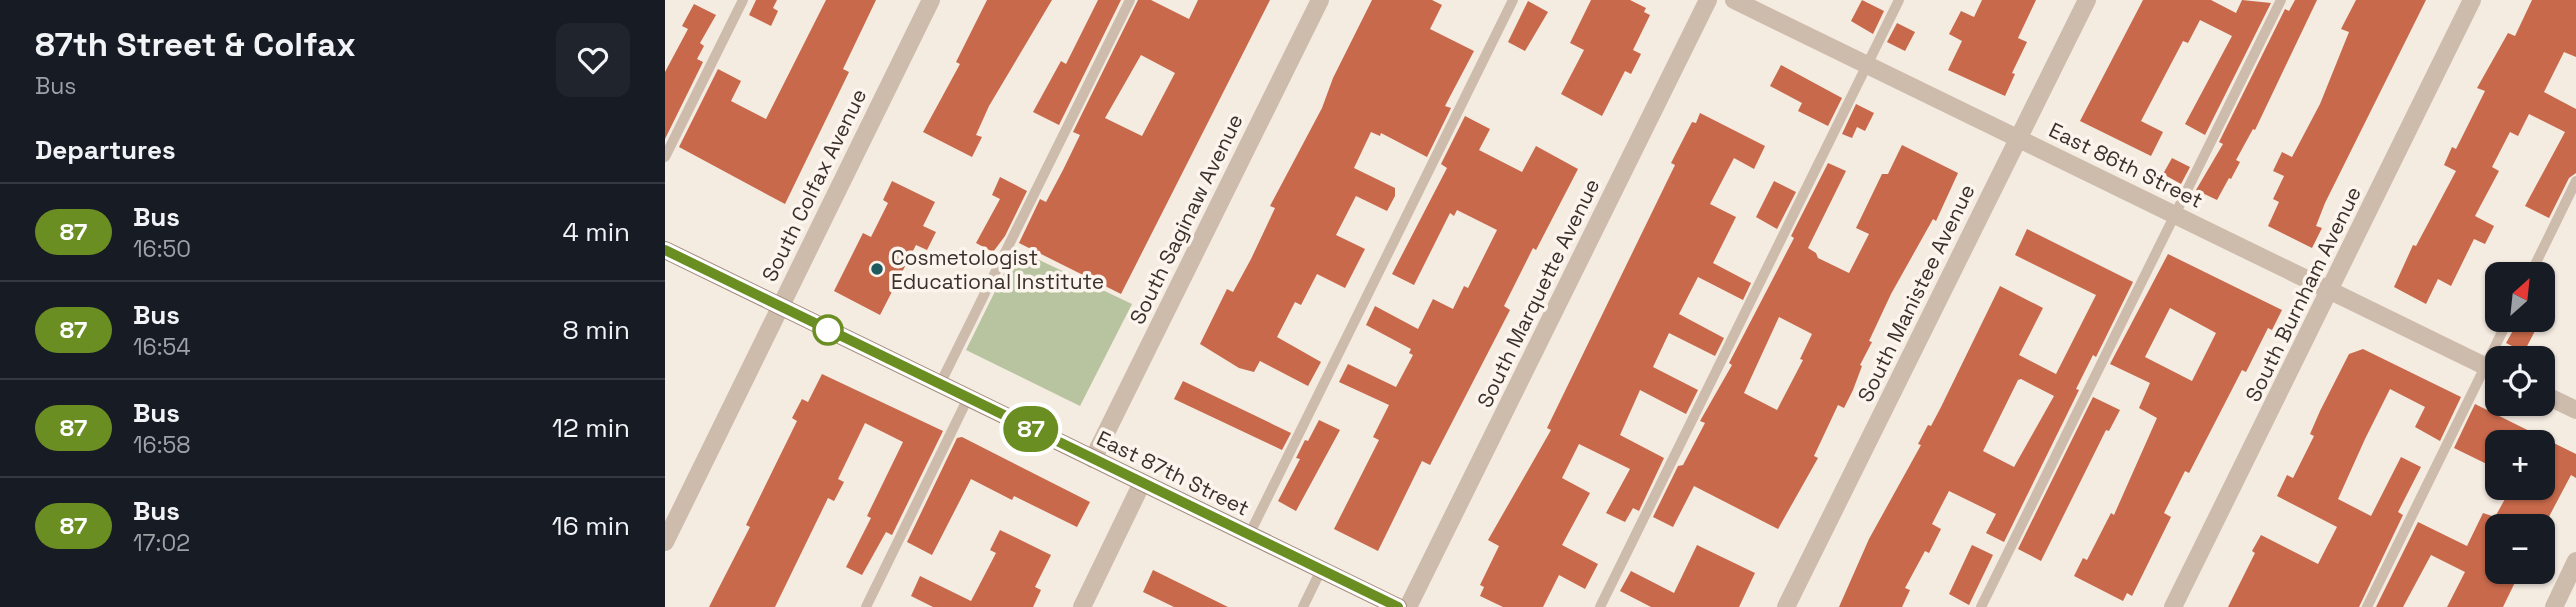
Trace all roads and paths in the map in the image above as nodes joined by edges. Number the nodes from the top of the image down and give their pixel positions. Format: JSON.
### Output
{"nodes":[{"id":1,"x":743,"y":0,"type":"edge"},
{"id":2,"x":932,"y":0,"type":"edge"},
{"id":3,"x":1130,"y":0,"type":"edge"},
{"id":4,"x":1320,"y":0,"type":"edge"},
{"id":5,"x":1513,"y":0,"type":"edge"},
{"id":6,"x":1708,"y":0,"type":"edge"},
{"id":7,"x":1734,"y":0,"type":"edge"},
{"id":8,"x":1899,"y":0,"type":"edge"},
{"id":9,"x":2087,"y":0,"type":"edge"},
{"id":10,"x":2281,"y":0,"type":"edge"},
{"id":11,"x":2472,"y":0,"type":"edge"},
{"id":12,"x":1867,"y":65,"type":"junction"},
{"id":13,"x":2018,"y":138,"type":"junction"},
{"id":14,"x":665,"y":157,"type":"edge"},
{"id":15,"x":2576,"y":181,"type":"edge"},
{"id":16,"x":2174,"y":214,"type":"junction"},
{"id":17,"x":665,"y":250,"type":"edge"},
{"id":18,"x":2536,"y":262,"type":"edge"},
{"id":19,"x":2330,"y":290,"type":"junction"},
{"id":20,"x":780,"y":306,"type":"junction"},
{"id":21,"x":2485,"y":366,"type":"edge"},
{"id":22,"x":2485,"y":381,"type":"edge"},
{"id":23,"x":940,"y":384,"type":"junction"},
{"id":24,"x":968,"y":398,"type":"junction"},
{"id":25,"x":2555,"y":400,"type":"edge"},
{"id":26,"x":2576,"y":410,"type":"edge"},
{"id":27,"x":1093,"y":459,"type":"junction"},
{"id":28,"x":1142,"y":483,"type":"junction"},
{"id":29,"x":1249,"y":535,"type":"junction"},
{"id":30,"x":665,"y":542,"type":"edge"},
{"id":31,"x":2576,"y":561,"type":"edge"},
{"id":32,"x":1321,"y":570,"type":"junction"},
{"id":33,"x":866,"y":607,"type":"edge"},
{"id":34,"x":1083,"y":607,"type":"edge"},
{"id":35,"x":1303,"y":607,"type":"edge"},
{"id":36,"x":1398,"y":607,"type":"edge"},
{"id":37,"x":1408,"y":607,"type":"edge"},
{"id":38,"x":1599,"y":607,"type":"edge"},
{"id":39,"x":1786,"y":607,"type":"edge"},
{"id":40,"x":1981,"y":607,"type":"edge"},
{"id":41,"x":2173,"y":607,"type":"edge"},
{"id":42,"x":2367,"y":607,"type":"edge"},
{"id":43,"x":2553,"y":607,"type":"edge"}],
"edges":[{"from":1,"to":14,"type":"lane"},
{"from":2,"to":20,"type":"street","name":"South Colfax Avenue"},
{"from":3,"to":23,"type":"lane"},
{"from":4,"to":27,"type":"street","name":"South Saginaw Avenue"},
{"from":5,"to":29,"type":"lane"},
{"from":6,"to":37,"type":"street","name":"South Marquette Avenue"},
{"from":7,"to":12,"type":"street","name":"East 86th Street"},
{"from":8,"to":12,"type":"lane"},
{"from":9,"to":13,"type":"street","name":"South Manistee Avenue"},
{"from":10,"to":16,"type":"lane"},
{"from":11,"to":19,"type":"street","name":"South Burnham Avenue"},
{"from":12,"to":13,"type":"street","name":"East 86th Street"},
{"from":12,"to":38,"type":"lane"},
{"from":13,"to":16,"type":"street","name":"East 86th Street"},
{"from":13,"to":39,"type":"street","name":"South Manistee Avenue"},
{"from":15,"to":18,"type":"lane"},
{"from":16,"to":19,"type":"street","name":"East 86th Street"},
{"from":16,"to":40,"type":"lane"},
{"from":17,"to":20,"type":"main road","name":"East 87th Street"},
{"from":19,"to":21,"type":"street","name":"East 86th Street"},
{"from":19,"to":41,"type":"street","name":"South Burnham Avenue"},
{"from":20,"to":23,"type":"main road","name":"East 87th Street"},
{"from":20,"to":30,"type":"street","name":"South Colfax Avenue"},
{"from":22,"to":42,"type":"lane"},
{"from":23,"to":24,"type":"main road","name":"East 87th Street"},
{"from":24,"to":27,"type":"main road","name":"East 87th Street"},
{"from":24,"to":33,"type":"lane"},
{"from":25,"to":26,"type":"street"},
{"from":27,"to":28,"type":"main road","name":"East 87th Street"},
{"from":28,"to":29,"type":"main road","name":"East 87th Street"},
{"from":28,"to":34,"type":"street"},
{"from":29,"to":32,"type":"main road","name":"East 87th Street"},
{"from":31,"to":43,"type":"street"},
{"from":32,"to":35,"type":"lane"},
{"from":32,"to":36,"type":"main road","name":"East 87th Street"}]}
